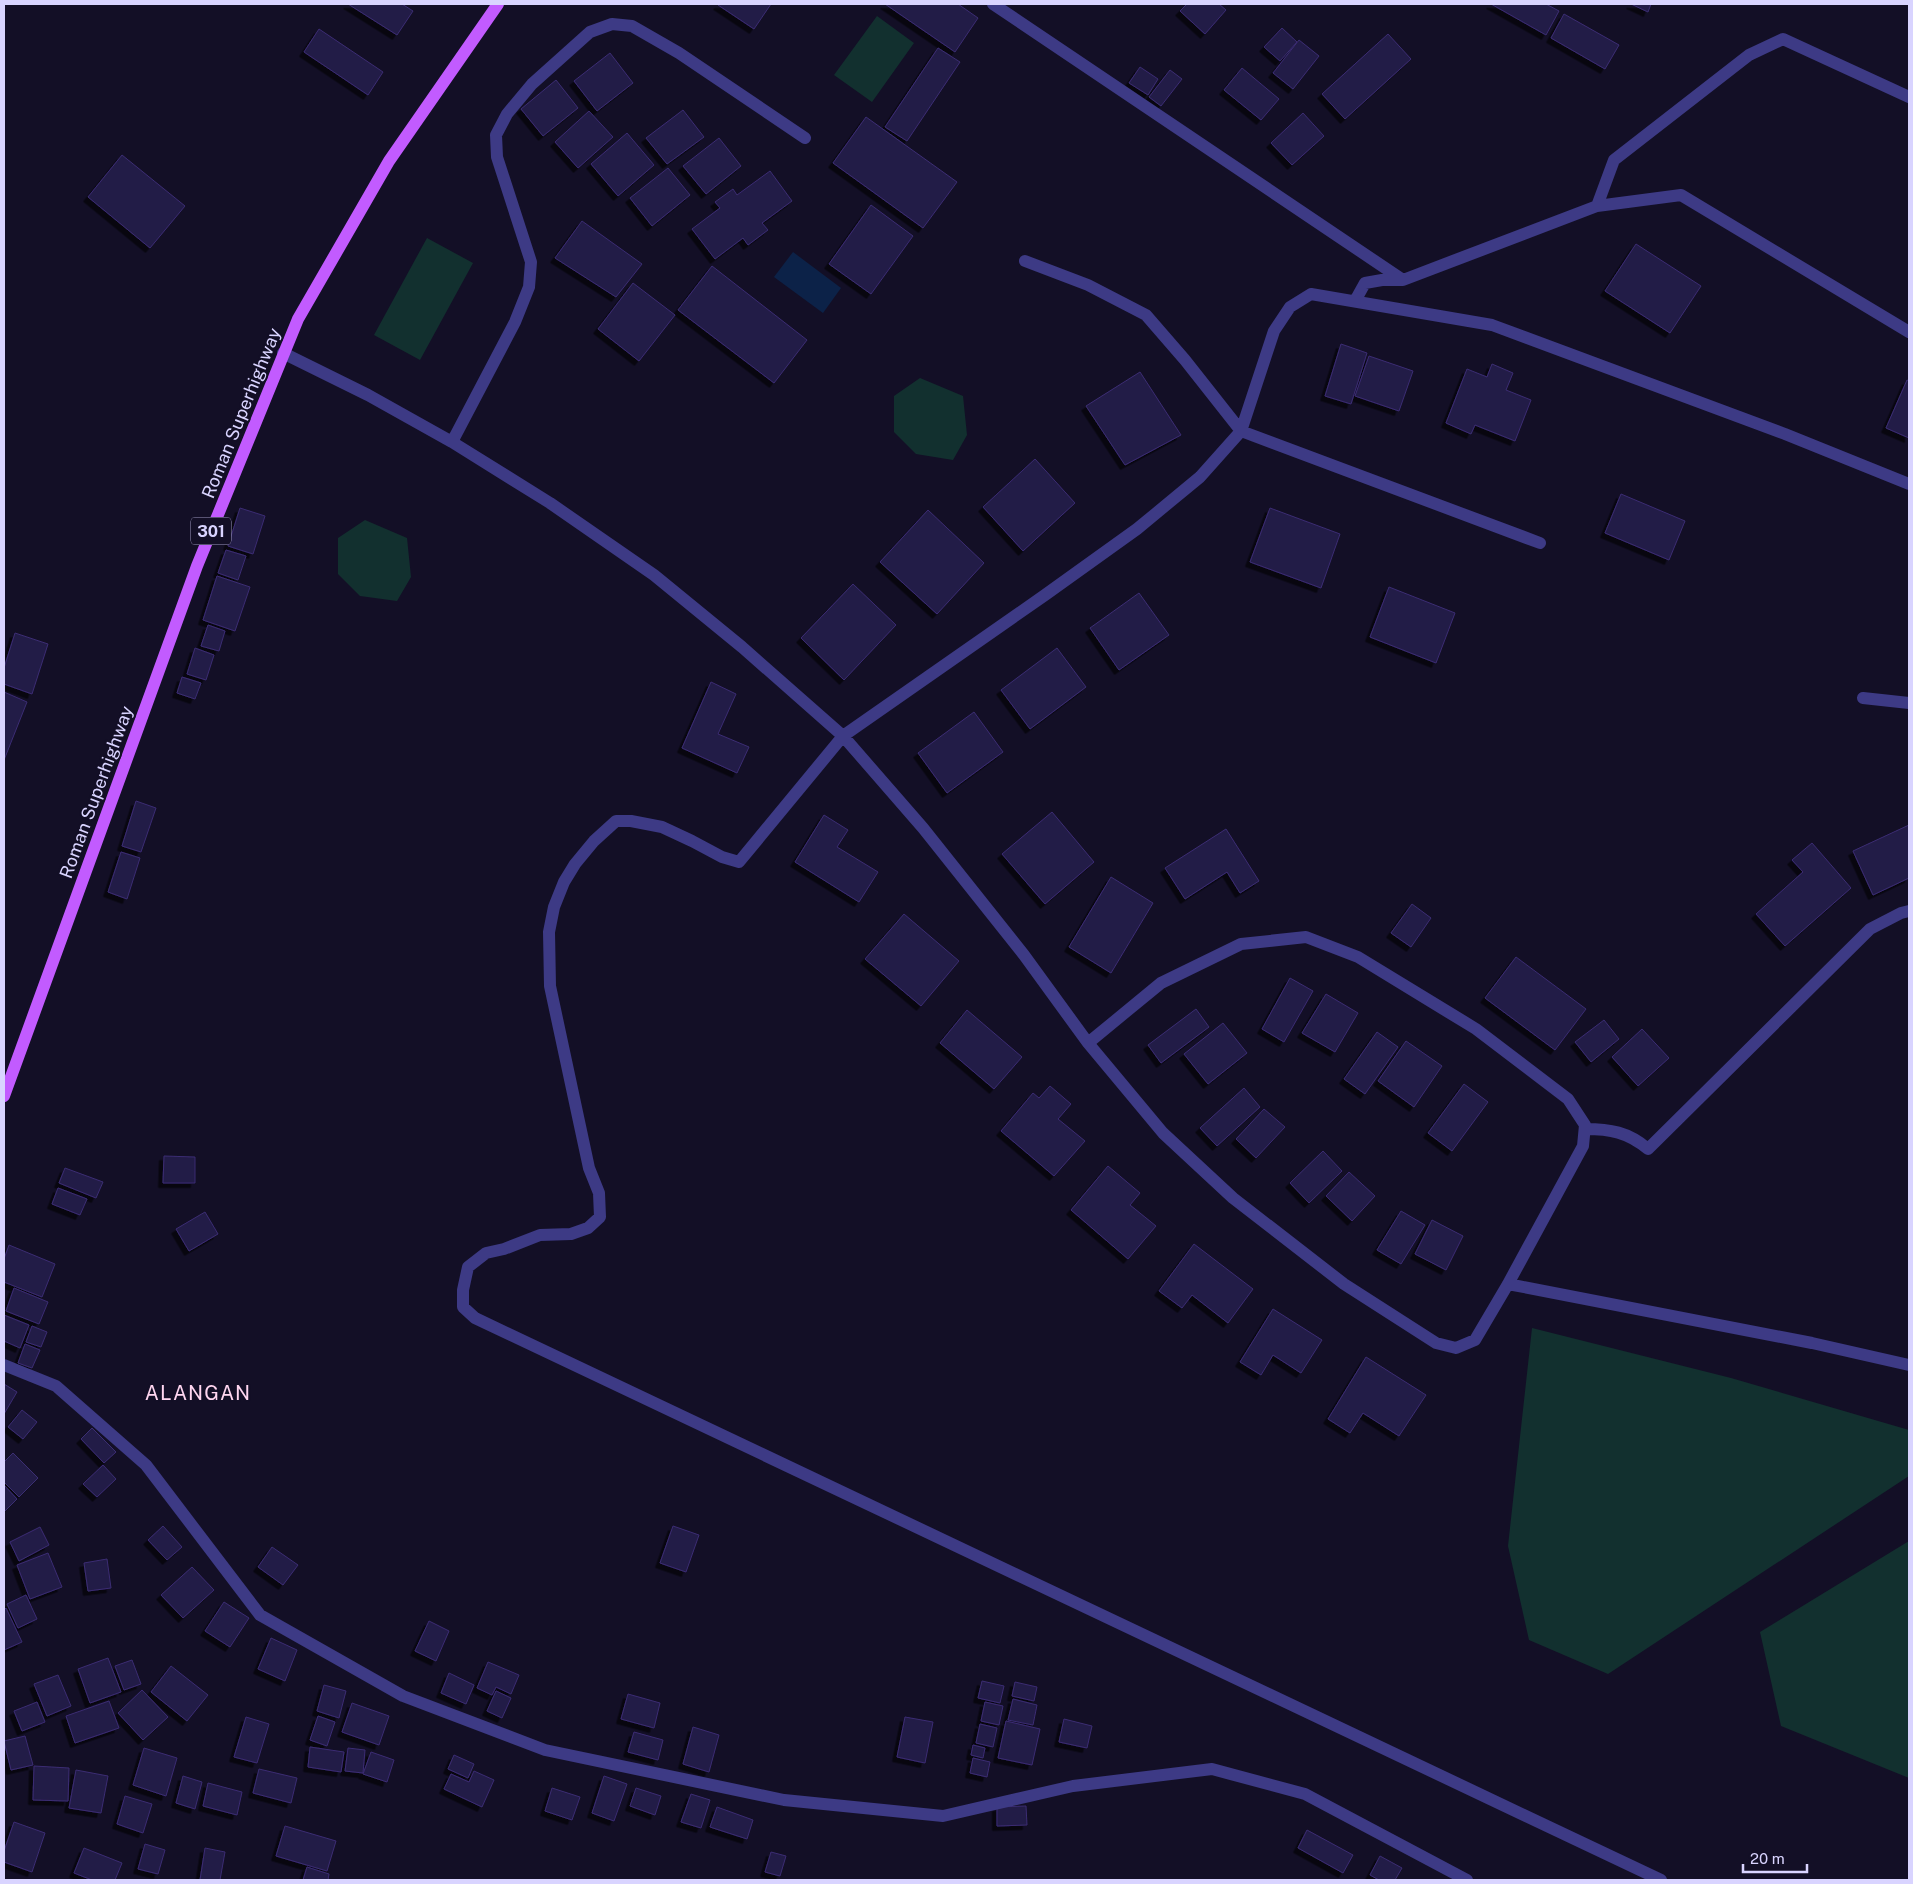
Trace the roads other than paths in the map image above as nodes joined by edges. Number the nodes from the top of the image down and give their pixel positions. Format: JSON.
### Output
{"nodes":[{"id":1,"x":498,"y":4,"type":"edge"},
{"id":2,"x":993,"y":4,"type":"edge"},
{"id":3,"x":1909,"y":97,"type":"edge"},
{"id":4,"x":805,"y":138,"type":"dead end"},
{"id":5,"x":1597,"y":206,"type":"junction"},
{"id":6,"x":1025,"y":261,"type":"dead end"},
{"id":7,"x":1403,"y":280,"type":"junction"},
{"id":8,"x":1355,"y":301,"type":"junction"},
{"id":9,"x":1909,"y":332,"type":"edge"},
{"id":10,"x":283,"y":353,"type":"junction"},
{"id":11,"x":1241,"y":431,"type":"junction"},
{"id":12,"x":452,"y":442,"type":"junction"},
{"id":13,"x":1909,"y":484,"type":"edge"},
{"id":14,"x":1540,"y":543,"type":"dead end"},
{"id":15,"x":1863,"y":698,"type":"dead end"},
{"id":16,"x":1909,"y":703,"type":"edge"},
{"id":17,"x":842,"y":736,"type":"junction"},
{"id":18,"x":1909,"y":911,"type":"edge"},
{"id":19,"x":1088,"y":1043,"type":"junction"},
{"id":20,"x":4,"y":1096,"type":"edge"},
{"id":21,"x":1585,"y":1129,"type":"junction"},
{"id":22,"x":1508,"y":1284,"type":"junction"},
{"id":23,"x":4,"y":1365,"type":"edge"},
{"id":24,"x":1909,"y":1365,"type":"edge"},
{"id":25,"x":1467,"y":1880,"type":"edge"},
{"id":26,"x":1661,"y":1880,"type":"edge"}],
"edges":[{"from":1,"to":10,"type":"main road","name":"Roman Superhighway","number":"301"},
{"from":2,"to":7,"type":"street"},
{"from":3,"to":5,"type":"street"},
{"from":4,"to":12,"type":"street"},
{"from":5,"to":7,"type":"street"},
{"from":5,"to":9,"type":"street"},
{"from":6,"to":11,"type":"street"},
{"from":7,"to":8,"type":"street"},
{"from":8,"to":11,"type":"street"},
{"from":8,"to":13,"type":"street"},
{"from":10,"to":12,"type":"street"},
{"from":10,"to":20,"type":"main road","name":"Roman Superhighway","number":"301"},
{"from":11,"to":14,"type":"street"},
{"from":11,"to":17,"type":"street"},
{"from":12,"to":17,"type":"street"},
{"from":15,"to":16,"type":"street"},
{"from":17,"to":19,"type":"street"},
{"from":17,"to":26,"type":"street"},
{"from":18,"to":21,"type":"street"},
{"from":19,"to":21,"type":"street"},
{"from":19,"to":22,"type":"street"},
{"from":21,"to":22,"type":"street"},
{"from":22,"to":24,"type":"street"},
{"from":23,"to":25,"type":"street"}]}
